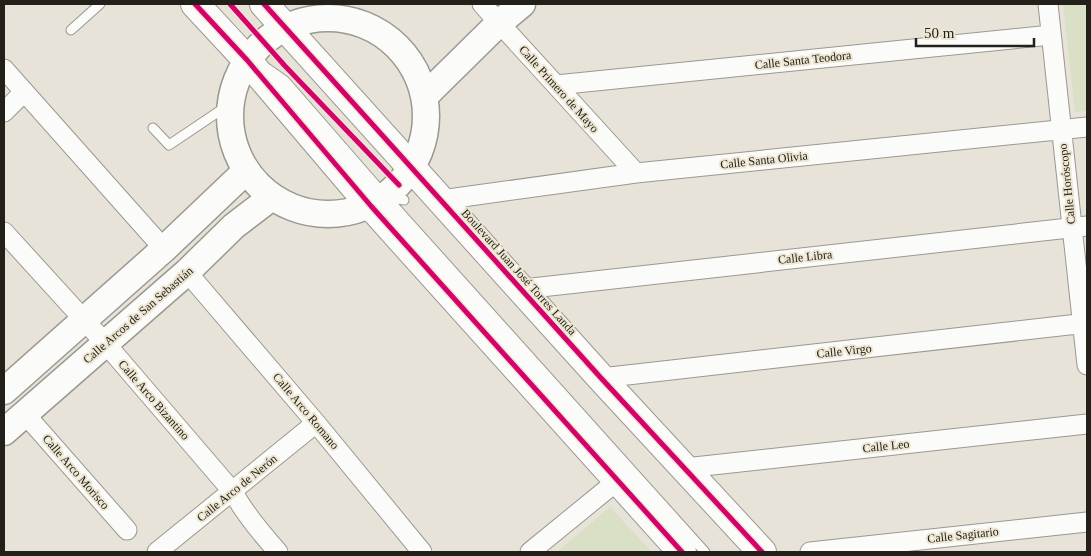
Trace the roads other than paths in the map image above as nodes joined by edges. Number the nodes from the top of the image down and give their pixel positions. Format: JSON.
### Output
{"nodes":[{"id":1,"x":100,"y":4,"type":"edge"},
{"id":2,"x":195,"y":4,"type":"edge"},
{"id":3,"x":264,"y":4,"type":"edge"},
{"id":4,"x":482,"y":4,"type":"edge"},
{"id":5,"x":522,"y":4,"type":"edge"},
{"id":6,"x":1048,"y":4,"type":"edge"},
{"id":7,"x":364,"y":12,"type":"edge"},
{"id":8,"x":499,"y":23,"type":"junction"},
{"id":9,"x":285,"y":27,"type":"junction"},
{"id":10,"x":71,"y":30,"type":"dead end"},
{"id":11,"x":1051,"y":35,"type":"junction"},
{"id":12,"x":247,"y":60,"type":"junction"},
{"id":13,"x":4,"y":70,"type":"edge"},
{"id":14,"x":556,"y":85,"type":"junction"},
{"id":15,"x":24,"y":92,"type":"junction"},
{"id":16,"x":425,"y":96,"type":"junction"},
{"id":17,"x":230,"y":104,"type":"junction"},
{"id":18,"x":4,"y":112,"type":"edge"},
{"id":19,"x":1087,"y":126,"type":"edge"},
{"id":20,"x":153,"y":128,"type":"dead end"},
{"id":21,"x":1061,"y":130,"type":"junction"},
{"id":22,"x":412,"y":169,"type":"junction"},
{"id":23,"x":246,"y":171,"type":"junction"},
{"id":24,"x":636,"y":174,"type":"junction"},
{"id":25,"x":272,"y":197,"type":"junction"},
{"id":26,"x":440,"y":200,"type":"junction"},
{"id":27,"x":387,"y":201,"type":"junction"},
{"id":28,"x":1080,"y":226,"type":"edge"},
{"id":29,"x":4,"y":232,"type":"edge"},
{"id":30,"x":164,"y":249,"type":"junction"},
{"id":31,"x":187,"y":272,"type":"junction"},
{"id":32,"x":523,"y":290,"type":"junction"},
{"id":33,"x":85,"y":321,"type":"junction"},
{"id":34,"x":1085,"y":324,"type":"edge"},
{"id":35,"x":106,"y":344,"type":"junction"},
{"id":36,"x":1087,"y":365,"type":"edge"},
{"id":37,"x":601,"y":378,"type":"junction"},
{"id":38,"x":4,"y":389,"type":"edge"},
{"id":39,"x":25,"y":414,"type":"junction"},
{"id":40,"x":316,"y":423,"type":"junction"},
{"id":41,"x":1087,"y":424,"type":"edge"},
{"id":42,"x":4,"y":432,"type":"edge"},
{"id":43,"x":685,"y":468,"type":"junction"},
{"id":44,"x":617,"y":482,"type":"junction"},
{"id":45,"x":233,"y":492,"type":"junction"},
{"id":46,"x":1087,"y":522,"type":"edge"},
{"id":47,"x":127,"y":530,"type":"dead end"},
{"id":48,"x":157,"y":552,"type":"edge"},
{"id":49,"x":278,"y":552,"type":"edge"},
{"id":50,"x":422,"y":552,"type":"edge"},
{"id":51,"x":530,"y":552,"type":"edge"},
{"id":52,"x":682,"y":552,"type":"edge"},
{"id":53,"x":705,"y":552,"type":"edge"},
{"id":54,"x":762,"y":552,"type":"edge"},
{"id":55,"x":810,"y":552,"type":"edge"}],
"edges":[{"from":1,"to":10,"type":"lane"},
{"from":2,"to":12,"type":"main road"},
{"from":3,"to":9,"type":"main road","name":"Boulevard Juan José Torres Landa"},
{"from":4,"to":8,"type":"street","name":"Calle Primero de Mayo"},
{"from":5,"to":8,"type":"street"},
{"from":6,"to":11,"type":"street","name":"Calle Horóscopo"},
{"from":7,"to":9,"type":"street"},
{"from":7,"to":16,"type":"street"},
{"from":8,"to":14,"type":"street","name":"Calle Primero de Mayo"},
{"from":8,"to":16,"type":"street"},
{"from":9,"to":12,"type":"street"},
{"from":9,"to":22,"type":"main road","name":"Boulevard Juan José Torres Landa"},
{"from":11,"to":14,"type":"street","name":"Calle Santa Teodora"},
{"from":11,"to":21,"type":"street","name":"Calle Horóscopo"},
{"from":12,"to":17,"type":"street"},
{"from":12,"to":27,"type":"main road"},
{"from":13,"to":15,"type":"street"},
{"from":14,"to":24,"type":"street","name":"Calle Primero de Mayo"},
{"from":15,"to":18,"type":"street"},
{"from":15,"to":30,"type":"street"},
{"from":16,"to":22,"type":"street"},
{"from":17,"to":20,"type":"lane"},
{"from":17,"to":23,"type":"street"},
{"from":19,"to":21,"type":"street","name":"Calle Santa Olivia"},
{"from":21,"to":24,"type":"street","name":"Calle Santa Olivia"},
{"from":21,"to":28,"type":"street","name":"Calle Horóscopo"},
{"from":22,"to":26,"type":"main road","name":"Boulevard Juan José Torres Landa"},
{"from":22,"to":27,"type":"street"},
{"from":23,"to":25,"type":"street"},
{"from":23,"to":30,"type":"street"},
{"from":24,"to":26,"type":"street","name":"Calle Santa Olivia"},
{"from":25,"to":27,"type":"street"},
{"from":25,"to":31,"type":"street","name":"Calle Arcos de San Sebastián"},
{"from":26,"to":32,"type":"main road","name":"Boulevard Juan José Torres Landa"},
{"from":27,"to":44,"type":"main road"},
{"from":27,"to":53,"type":"lane"},
{"from":28,"to":32,"type":"street","name":"Calle Libra"},
{"from":28,"to":34,"type":"street","name":"Calle Horóscopo"},
{"from":29,"to":33,"type":"street","name":"Calle Arco Bizantino"},
{"from":30,"to":33,"type":"street"},
{"from":31,"to":35,"type":"street","name":"Calle Arcos de San Sebastián"},
{"from":31,"to":40,"type":"street","name":"Calle Arco Romano"},
{"from":32,"to":37,"type":"main road","name":"Boulevard Juan José Torres Landa"},
{"from":33,"to":35,"type":"street","name":"Calle Arco Bizantino"},
{"from":33,"to":38,"type":"street"},
{"from":34,"to":36,"type":"street","name":"Calle Horóscopo"},
{"from":34,"to":37,"type":"street","name":"Calle Virgo"},
{"from":35,"to":39,"type":"street","name":"Calle Arcos de San Sebastián"},
{"from":35,"to":45,"type":"street","name":"Calle Arco Bizantino"},
{"from":37,"to":43,"type":"main road","name":"Boulevard Juan José Torres Landa"},
{"from":39,"to":42,"type":"street","name":"Calle Arcos de San Sebastián"},
{"from":39,"to":47,"type":"street","name":"Calle Arco Morisco"},
{"from":40,"to":45,"type":"street","name":"Calle Arco de Nerón"},
{"from":40,"to":50,"type":"street","name":"Calle Arco Romano"},
{"from":41,"to":43,"type":"street","name":"Calle Leo"},
{"from":43,"to":54,"type":"main road","name":"Boulevard Juan José Torres Landa"},
{"from":44,"to":51,"type":"street"},
{"from":44,"to":52,"type":"main road"},
{"from":45,"to":48,"type":"street","name":"Calle Arco de Nerón"},
{"from":45,"to":49,"type":"street","name":"Calle Arco Bizantino"},
{"from":46,"to":55,"type":"street","name":"Calle Sagitario"}]}
